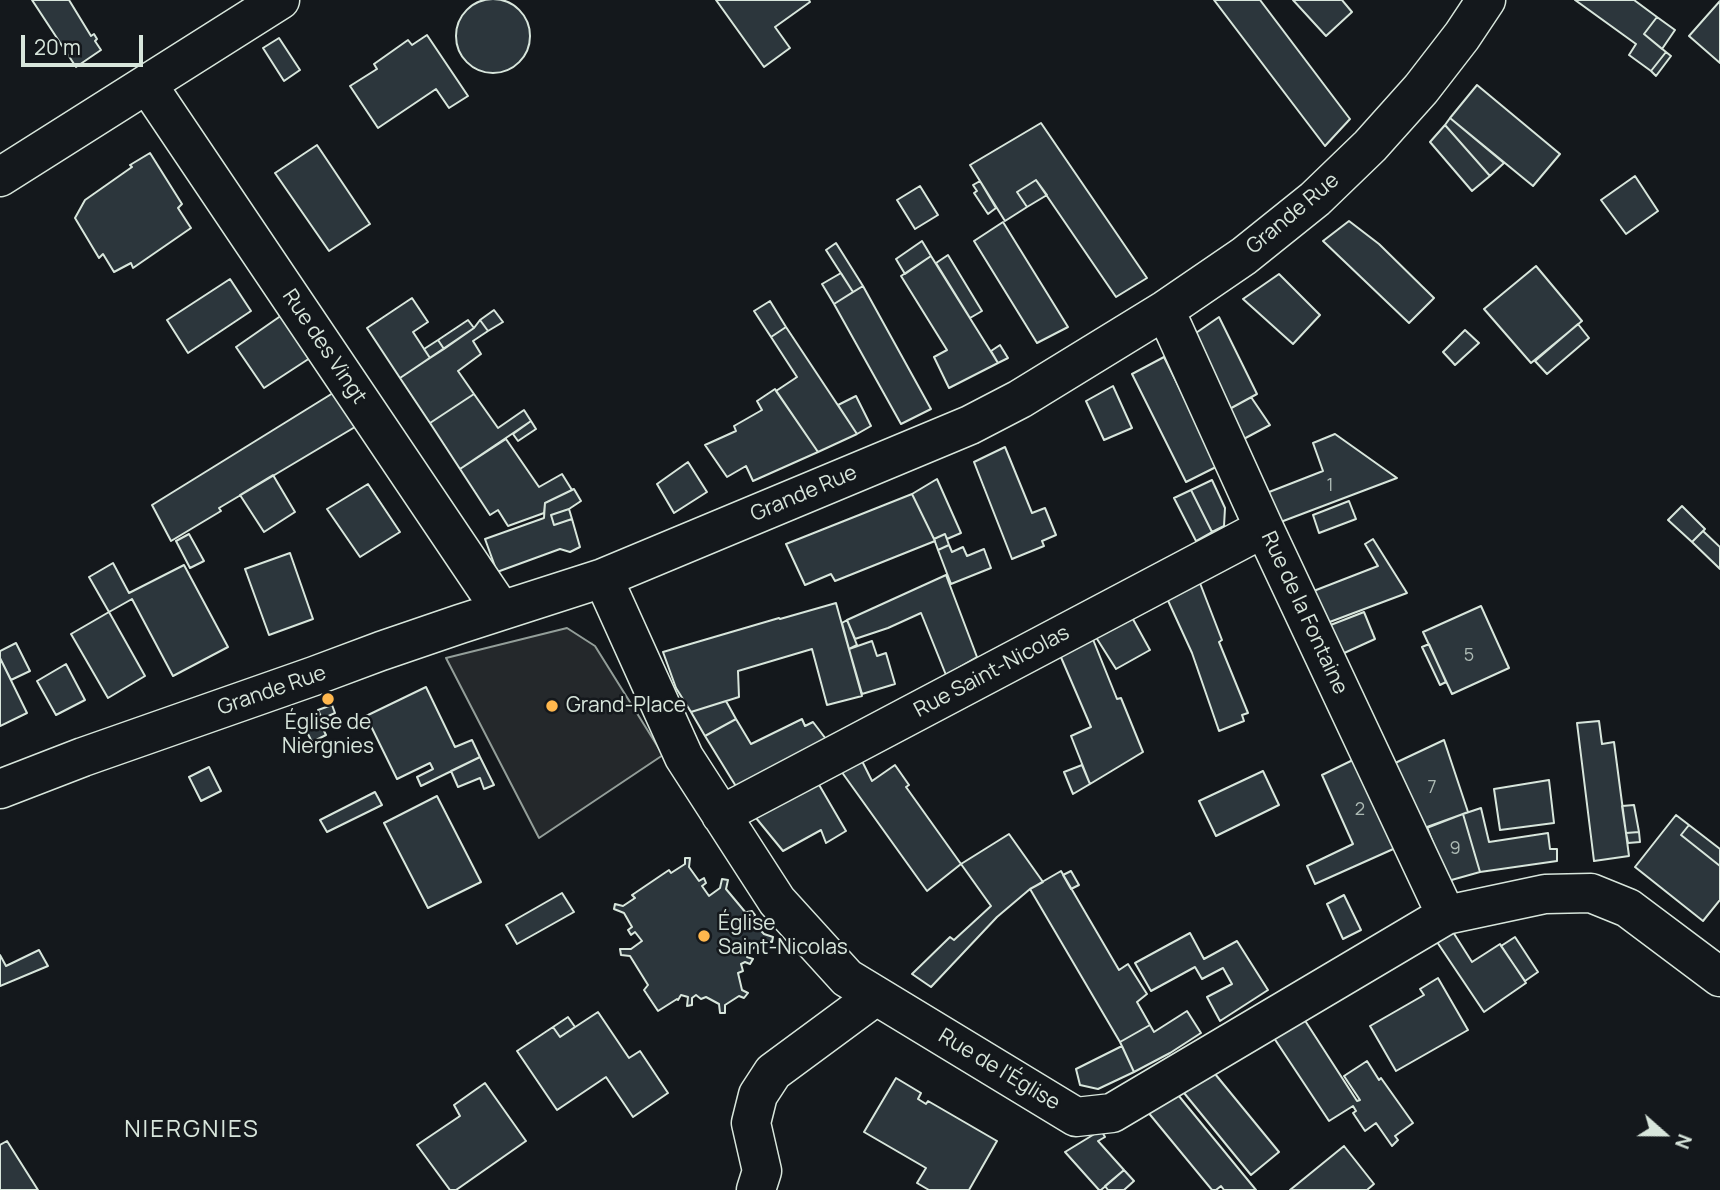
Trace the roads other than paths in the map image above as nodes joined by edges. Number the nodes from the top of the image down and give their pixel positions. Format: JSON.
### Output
{"nodes":[{"id":1,"x":280,"y":0,"type":"edge"},
{"id":2,"x":1486,"y":0,"type":"edge"},
{"id":3,"x":147,"y":84,"type":"junction"},
{"id":4,"x":0,"y":177,"type":"edge"},
{"id":5,"x":1165,"y":310,"type":"junction"},
{"id":6,"x":1264,"y":528,"type":"junction"},
{"id":7,"x":603,"y":578,"type":"junction"},
{"id":8,"x":501,"y":610,"type":"junction"},
{"id":9,"x":0,"y":789,"type":"edge"},
{"id":10,"x":721,"y":816,"type":"junction"},
{"id":11,"x":1446,"y":915,"type":"junction"},
{"id":12,"x":1720,"y":977,"type":"edge"},
{"id":13,"x":876,"y":996,"type":"junction"},
{"id":14,"x":756,"y":1190,"type":"edge"}],
"edges":[{"from":1,"to":3,"type":"street"},
{"from":2,"to":5,"type":"street","name":"Grande Rue"},
{"from":3,"to":4,"type":"street"},
{"from":3,"to":8,"type":"street","name":"Rue des Vingt"},
{"from":5,"to":6,"type":"street","name":"Rue de la Fontaine"},
{"from":5,"to":7,"type":"street","name":"Grande Rue"},
{"from":6,"to":10,"type":"street","name":"Rue Saint-Nicolas"},
{"from":6,"to":11,"type":"street","name":"Rue de la Fontaine"},
{"from":7,"to":8,"type":"street","name":"Grande Rue"},
{"from":7,"to":10,"type":"street","name":"Rue de l'Église"},
{"from":8,"to":9,"type":"street","name":"Grande Rue"},
{"from":10,"to":13,"type":"street","name":"Rue de l'Église"},
{"from":11,"to":12,"type":"street","name":"Rue de l'Église"},
{"from":11,"to":13,"type":"street","name":"Rue de l'Église"},
{"from":13,"to":14,"type":"street"}]}
